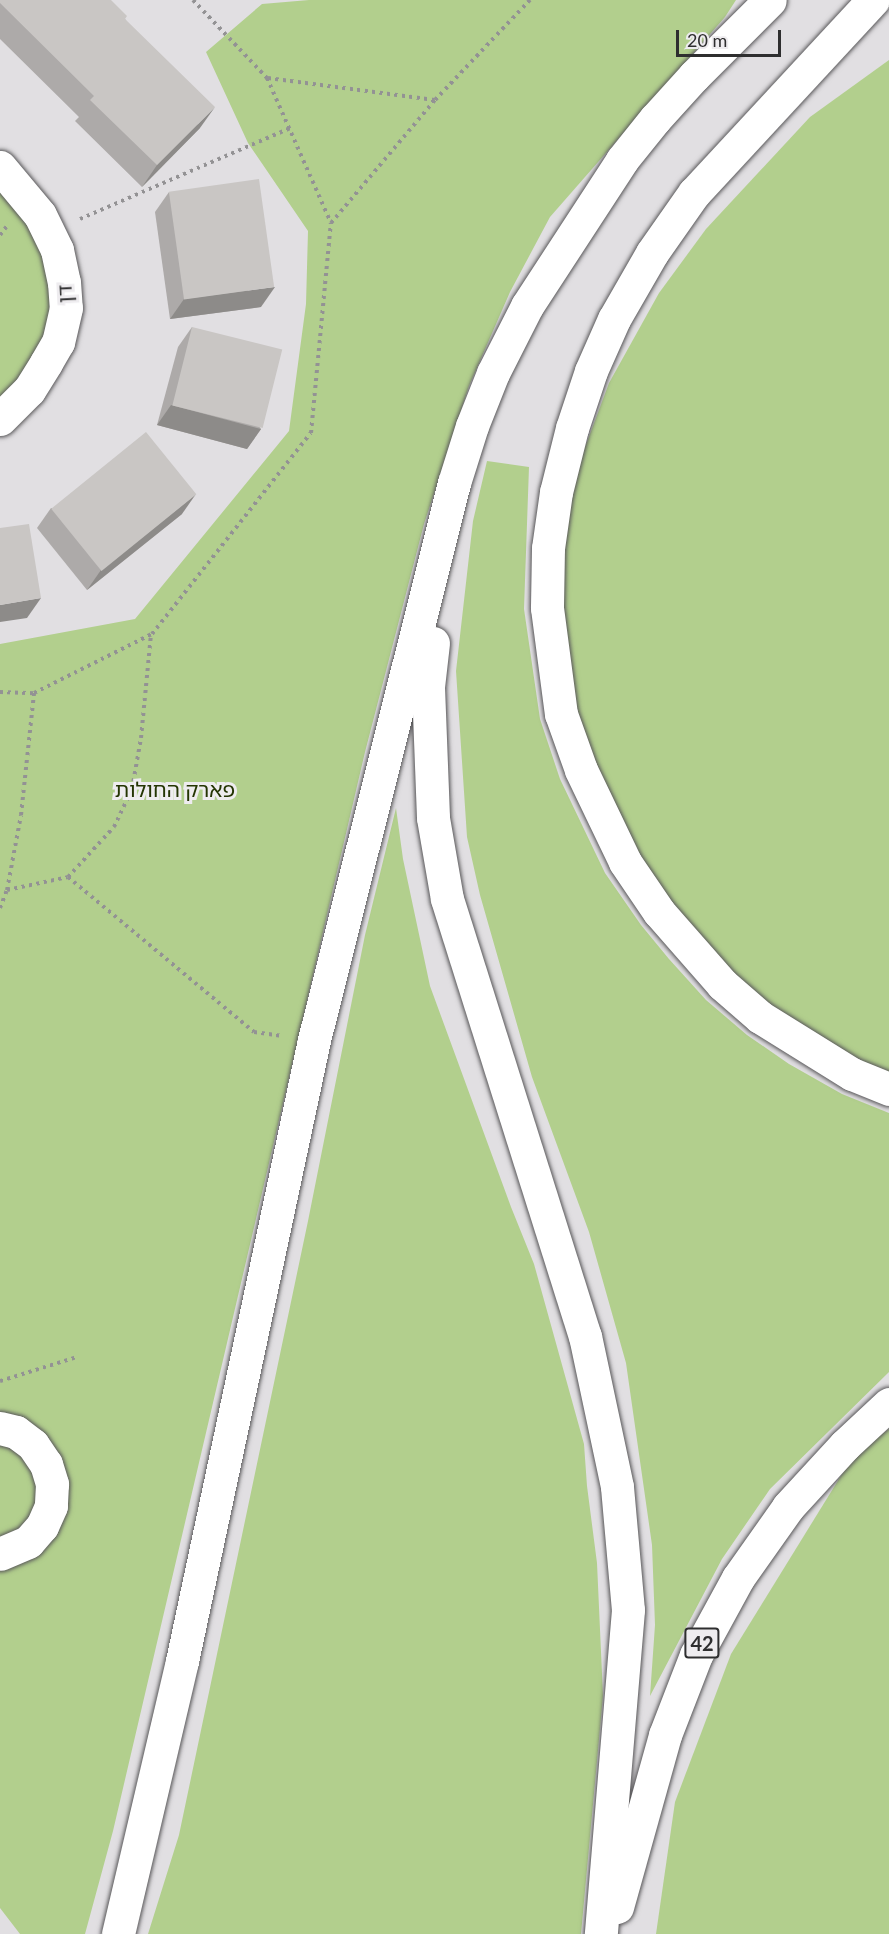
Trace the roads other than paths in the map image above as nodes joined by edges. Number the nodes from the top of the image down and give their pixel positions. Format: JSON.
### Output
{"nodes":[{"id":1,"x":761,"y":0,"type":"edge"},
{"id":2,"x":770,"y":0,"type":"edge"},
{"id":3,"x":873,"y":0,"type":"edge"},
{"id":4,"x":889,"y":15,"type":"edge"},
{"id":5,"x":742,"y":29,"type":"junction"},
{"id":6,"x":793,"y":87,"type":"junction"},
{"id":7,"x":0,"y":167,"type":"edge"},
{"id":8,"x":0,"y":418,"type":"edge"},
{"id":9,"x":447,"y":519,"type":"junction"},
{"id":10,"x":889,"y":1089,"type":"edge"},
{"id":11,"x":889,"y":1404,"type":"edge"},
{"id":12,"x":0,"y":1428,"type":"edge"},
{"id":13,"x":0,"y":1554,"type":"edge"},
{"id":14,"x":118,"y":1934,"type":"edge"},
{"id":15,"x":601,"y":1934,"type":"edge"},
{"id":16,"x":610,"y":1934,"type":"edge"}],
"edges":[{"from":1,"to":5,"type":"main road"},
{"from":2,"to":5,"type":"main road"},
{"from":3,"to":6,"type":"main road"},
{"from":4,"to":6,"type":"main road"},
{"from":5,"to":9,"type":"main road"},
{"from":6,"to":10,"type":"main road"},
{"from":7,"to":8,"type":"main road","name":"דן"},
{"from":9,"to":14,"type":"main road"},
{"from":9,"to":15,"type":"main road"},
{"from":11,"to":16,"type":"main road","number":"42"},
{"from":12,"to":13,"type":"main road"}]}
